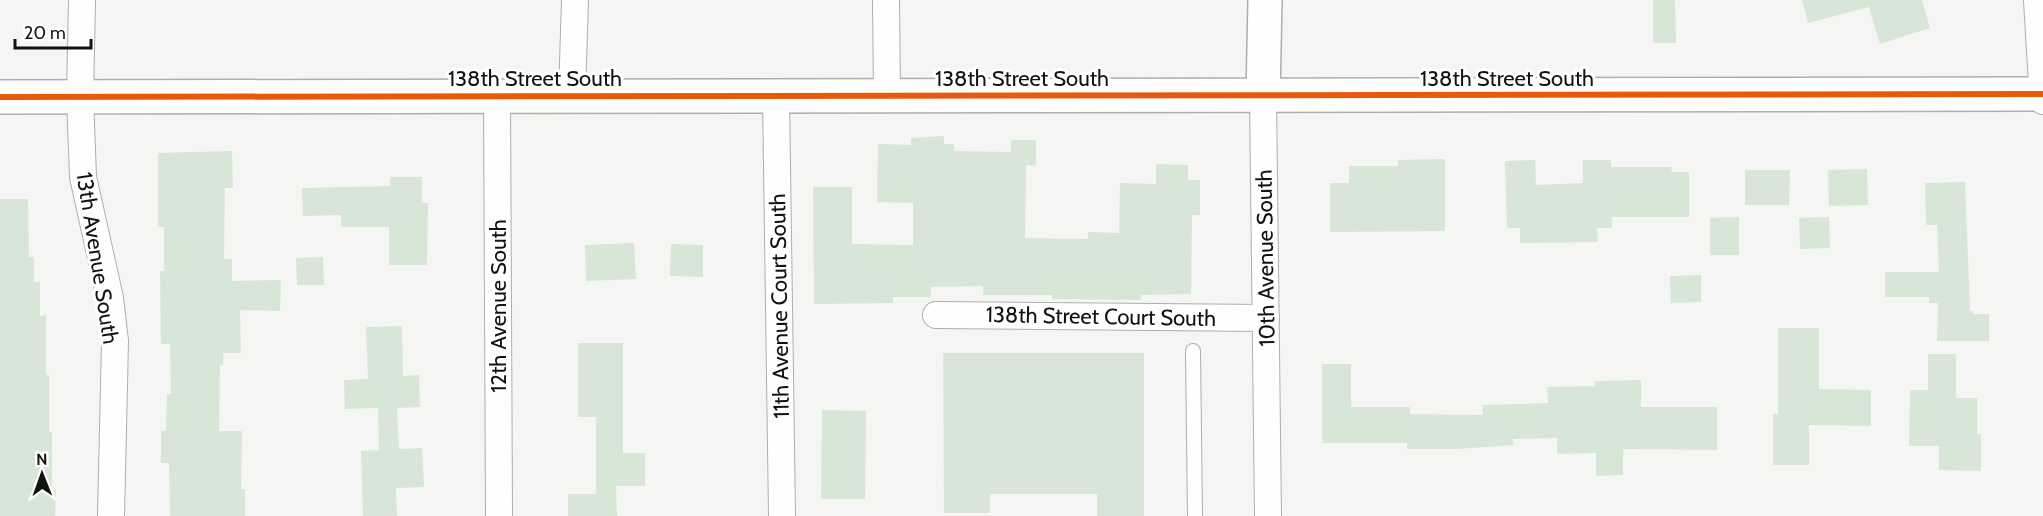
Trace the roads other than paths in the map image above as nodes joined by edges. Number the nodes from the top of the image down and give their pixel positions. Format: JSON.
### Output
{"nodes":[{"id":1,"x":82,"y":0,"type":"edge"},
{"id":2,"x":575,"y":0,"type":"edge"},
{"id":3,"x":886,"y":0,"type":"edge"},
{"id":4,"x":1265,"y":0,"type":"edge"},
{"id":5,"x":2037,"y":0,"type":"edge"},
{"id":6,"x":572,"y":95,"type":"junction"},
{"id":7,"x":887,"y":95,"type":"junction"},
{"id":8,"x":776,"y":96,"type":"junction"},
{"id":9,"x":2042,"y":96,"type":"edge"},
{"id":10,"x":0,"y":97,"type":"edge"},
{"id":11,"x":80,"y":97,"type":"junction"},
{"id":12,"x":497,"y":97,"type":"junction"},
{"id":13,"x":1263,"y":97,"type":"junction"},
{"id":14,"x":936,"y":315,"type":"dead end"},
{"id":15,"x":1266,"y":318,"type":"junction"},
{"id":16,"x":1193,"y":351,"type":"dead end"},
{"id":17,"x":111,"y":516,"type":"edge"},
{"id":18,"x":499,"y":516,"type":"edge"},
{"id":19,"x":782,"y":516,"type":"edge"},
{"id":20,"x":1195,"y":516,"type":"edge"},
{"id":21,"x":1268,"y":516,"type":"edge"}],
"edges":[{"from":1,"to":11,"type":"street","name":"13th Avenue South"},
{"from":2,"to":6,"type":"street"},
{"from":3,"to":7,"type":"street"},
{"from":4,"to":13,"type":"street","name":"10th Avenue South"},
{"from":5,"to":9,"type":"street"},
{"from":6,"to":8,"type":"street","name":"138th Street South"},
{"from":6,"to":12,"type":"street","name":"138th Street South"},
{"from":7,"to":8,"type":"street","name":"138th Street South"},
{"from":7,"to":13,"type":"street","name":"138th Street South"},
{"from":8,"to":19,"type":"street","name":"11th Avenue Court South"},
{"from":9,"to":13,"type":"street","name":"138th Street South"},
{"from":10,"to":11,"type":"street","name":"138th Street South"},
{"from":11,"to":12,"type":"street","name":"138th Street South"},
{"from":11,"to":17,"type":"street","name":"13th Avenue South"},
{"from":12,"to":18,"type":"street","name":"12th Avenue South"},
{"from":13,"to":15,"type":"street","name":"10th Avenue South"},
{"from":14,"to":15,"type":"street","name":"138th Street Court South"},
{"from":15,"to":21,"type":"street","name":"10th Avenue South"},
{"from":16,"to":20,"type":"lane"}]}
